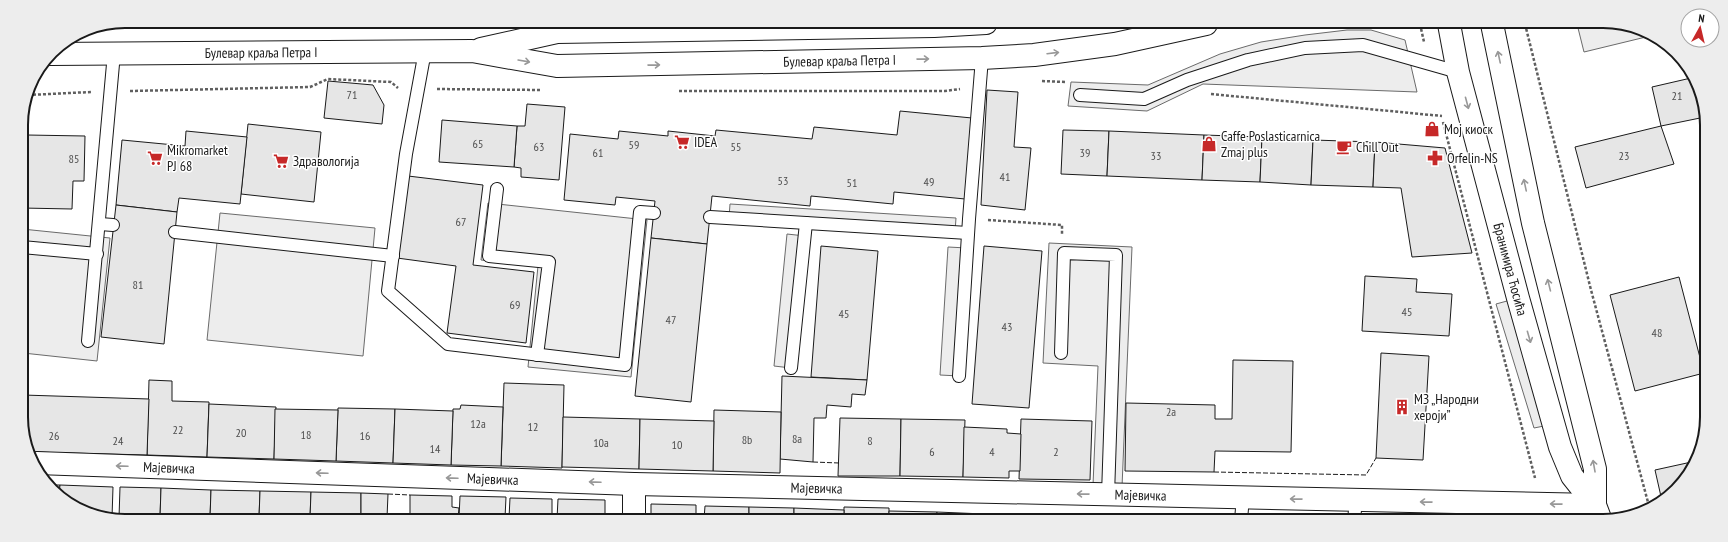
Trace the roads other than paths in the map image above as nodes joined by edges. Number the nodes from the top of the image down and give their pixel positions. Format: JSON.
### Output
{"nodes":[{"id":1,"x":553,"y":28,"type":"edge"},
{"id":2,"x":1187,"y":28,"type":"edge"},
{"id":3,"x":1449,"y":28,"type":"edge"},
{"id":4,"x":1493,"y":28,"type":"edge"},
{"id":5,"x":425,"y":51,"type":"junction"},
{"id":6,"x":472,"y":51,"type":"junction"},
{"id":7,"x":114,"y":53,"type":"junction"},
{"id":8,"x":59,"y":54,"type":"edge"},
{"id":9,"x":982,"y":58,"type":"junction"},
{"id":10,"x":1458,"y":72,"type":"junction"},
{"id":11,"x":1080,"y":95,"type":"dead end"},
{"id":12,"x":497,"y":189,"type":"dead end"},
{"id":13,"x":654,"y":213,"type":"dead end"},
{"id":14,"x":710,"y":217,"type":"dead end"},
{"id":15,"x":806,"y":222,"type":"junction"},
{"id":16,"x":100,"y":224,"type":"junction"},
{"id":17,"x":113,"y":225,"type":"dead end"},
{"id":18,"x":175,"y":232,"type":"dead end"},
{"id":19,"x":968,"y":233,"type":"junction"},
{"id":20,"x":28,"y":248,"type":"edge"},
{"id":21,"x":97,"y":254,"type":"junction"},
{"id":22,"x":393,"y":256,"type":"junction"},
{"id":23,"x":88,"y":341,"type":"dead end"},
{"id":24,"x":1061,"y":353,"type":"dead end"},
{"id":25,"x":537,"y":355,"type":"junction"},
{"id":26,"x":791,"y":368,"type":"dead end"},
{"id":27,"x":959,"y":376,"type":"dead end"},
{"id":28,"x":40,"y":463,"type":"edge"},
{"id":29,"x":634,"y":484,"type":"junction"},
{"id":30,"x":1108,"y":495,"type":"junction"},
{"id":31,"x":1242,"y":497,"type":"junction"},
{"id":32,"x":1355,"y":510,"type":"edge"},
{"id":33,"x":1598,"y":513,"type":"edge"},
{"id":34,"x":634,"y":514,"type":"edge"},
{"id":35,"x":1241,"y":514,"type":"edge"}],
"edges":[{"from":1,"to":6,"type":"street","name":"Булевар краља Петра I"},
{"from":9,"to":2,"type":"street","name":"Булевар краља Петра I","one_way":true},
{"from":3,"to":10,"type":"street","name":"Бранимира Ћосића"},
{"from":33,"to":4,"type":"street","one_way":true},
{"from":5,"to":6,"type":"street","name":"Булевар краља Петра I"},
{"from":5,"to":7,"type":"street","name":"Булевар краља Петра I"},
{"from":5,"to":22,"type":"lane"},
{"from":6,"to":9,"type":"street","name":"Булевар краља Петра I","one_way":true},
{"from":7,"to":8,"type":"street","name":"Булевар краља Петра I"},
{"from":7,"to":16,"type":"lane"},
{"from":9,"to":19,"type":"lane"},
{"from":10,"to":11,"type":"lane"},
{"from":10,"to":33,"type":"street","name":"Бранимира Ћосића","one_way":true},
{"from":12,"to":25,"type":"lane"},
{"from":13,"to":25,"type":"lane"},
{"from":14,"to":15,"type":"lane"},
{"from":15,"to":19,"type":"lane"},
{"from":15,"to":26,"type":"lane"},
{"from":16,"to":17,"type":"lane"},
{"from":16,"to":21,"type":"lane"},
{"from":18,"to":22,"type":"lane"},
{"from":19,"to":27,"type":"lane"},
{"from":20,"to":21,"type":"lane"},
{"from":21,"to":23,"type":"lane"},
{"from":22,"to":25,"type":"lane"},
{"from":24,"to":30,"type":"lane"},
{"from":29,"to":28,"type":"street","name":"Мајевичка","one_way":true},
{"from":30,"to":29,"type":"street","name":"Мајевичка","one_way":true},
{"from":29,"to":34,"type":"street"},
{"from":30,"to":31,"type":"street","name":"Мајевичка"},
{"from":32,"to":31,"type":"street","name":"Мајевичка","one_way":true},
{"from":31,"to":35,"type":"lane"},
{"from":33,"to":32,"type":"street","name":"Мајевичка","one_way":true}]}
